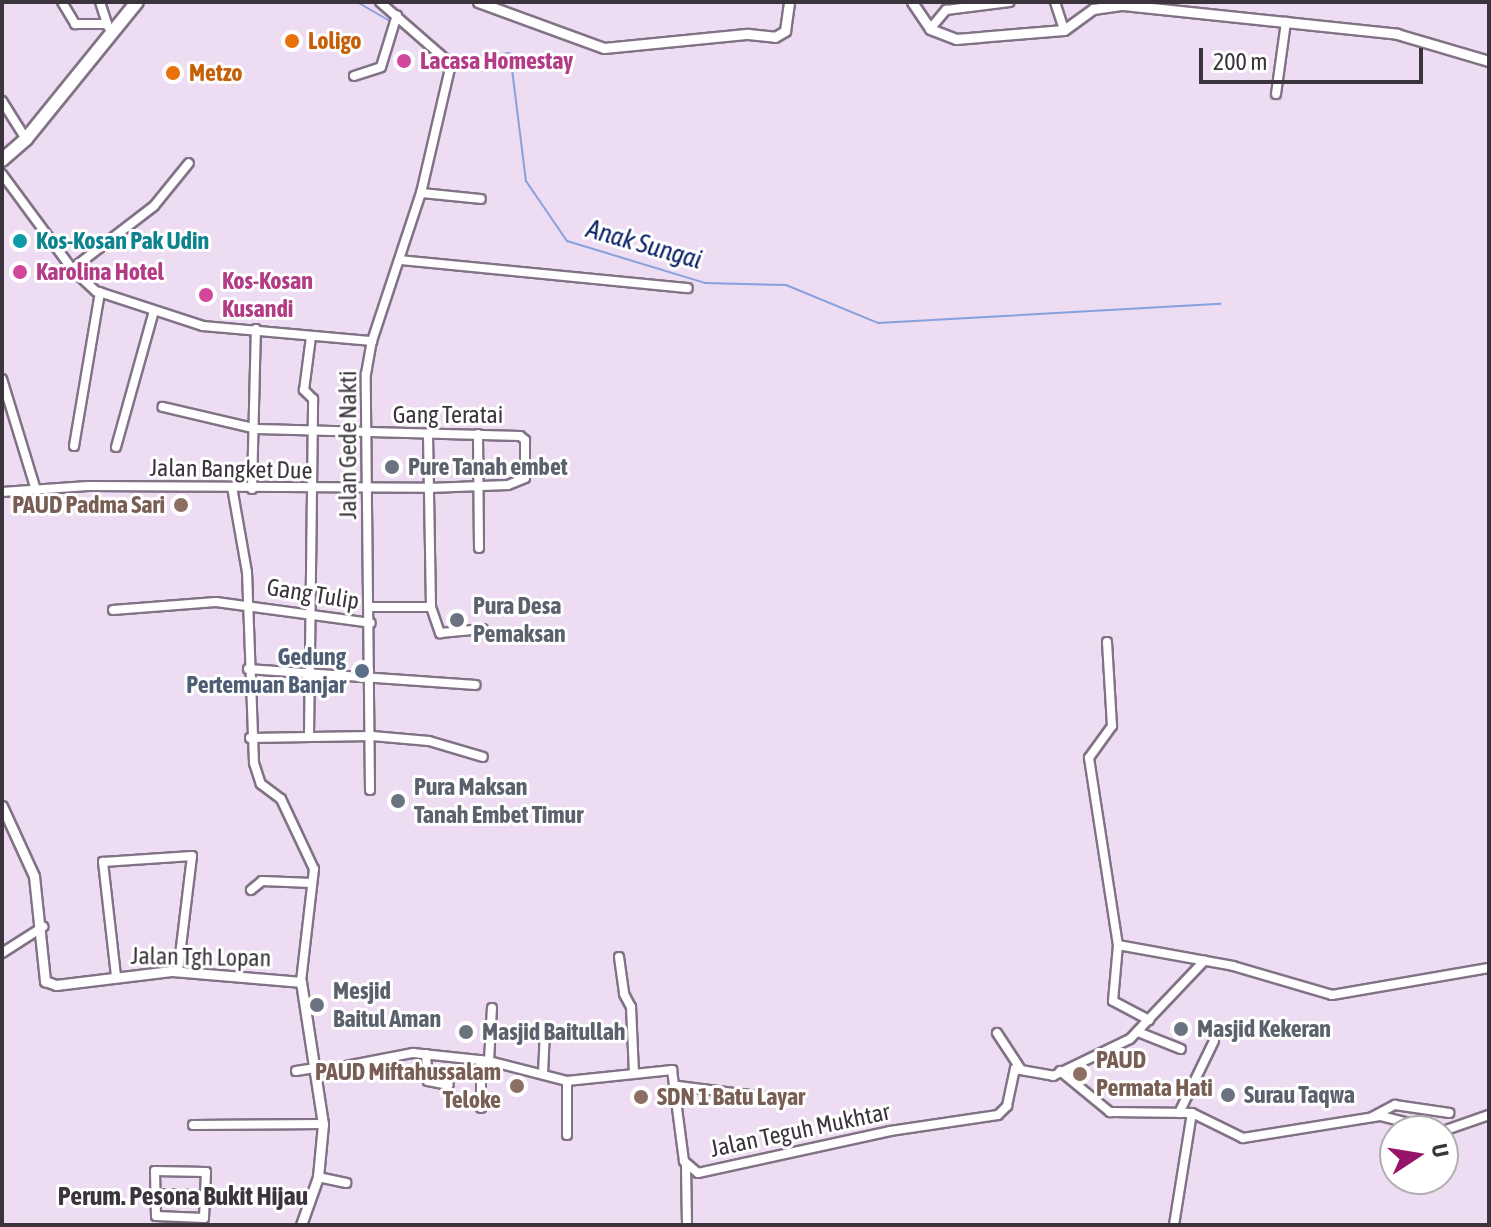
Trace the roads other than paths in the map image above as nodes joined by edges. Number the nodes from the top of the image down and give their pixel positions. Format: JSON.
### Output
{"nodes":[{"id":1,"x":62,"y":2,"type":"edge"},
{"id":2,"x":100,"y":2,"type":"edge"},
{"id":3,"x":137,"y":2,"type":"edge"},
{"id":4,"x":380,"y":2,"type":"edge"},
{"id":5,"x":478,"y":2,"type":"edge"},
{"id":6,"x":789,"y":2,"type":"edge"},
{"id":7,"x":912,"y":2,"type":"edge"},
{"id":8,"x":1009,"y":2,"type":"edge"},
{"id":9,"x":1055,"y":2,"type":"edge"},
{"id":10,"x":396,"y":21,"type":"junction"},
{"id":11,"x":1286,"y":22,"type":"junction"},
{"id":12,"x":109,"y":29,"type":"junction"},
{"id":13,"x":930,"y":29,"type":"junction"},
{"id":14,"x":1064,"y":30,"type":"junction"},
{"id":15,"x":1489,"y":61,"type":"edge"},
{"id":16,"x":354,"y":76,"type":"dead end"},
{"id":17,"x":1276,"y":94,"type":"dead end"},
{"id":18,"x":2,"y":101,"type":"edge"},
{"id":19,"x":26,"y":139,"type":"junction"},
{"id":20,"x":2,"y":160,"type":"edge"},
{"id":21,"x":189,"y":163,"type":"dead end"},
{"id":22,"x":2,"y":174,"type":"edge"},
{"id":23,"x":421,"y":193,"type":"junction"},
{"id":24,"x":481,"y":199,"type":"dead end"},
{"id":25,"x":400,"y":260,"type":"junction"},
{"id":26,"x":72,"y":269,"type":"junction"},
{"id":27,"x":688,"y":288,"type":"dead end"},
{"id":28,"x":100,"y":292,"type":"junction"},
{"id":29,"x":154,"y":311,"type":"junction"},
{"id":30,"x":256,"y":329,"type":"junction"},
{"id":31,"x":311,"y":337,"type":"junction"},
{"id":32,"x":372,"y":341,"type":"junction"},
{"id":33,"x":2,"y":379,"type":"edge"},
{"id":34,"x":163,"y":407,"type":"dead end"},
{"id":35,"x":257,"y":429,"type":"junction"},
{"id":36,"x":311,"y":430,"type":"junction"},
{"id":37,"x":478,"y":434,"type":"junction"},
{"id":38,"x":366,"y":435,"type":"junction"},
{"id":39,"x":428,"y":435,"type":"junction"},
{"id":40,"x":74,"y":446,"type":"dead end"},
{"id":41,"x":116,"y":447,"type":"dead end"},
{"id":42,"x":508,"y":485,"type":"joint"},
{"id":43,"x":479,"y":486,"type":"junction"},
{"id":44,"x":232,"y":487,"type":"junction"},
{"id":45,"x":429,"y":488,"type":"junction"},
{"id":46,"x":252,"y":489,"type":"junction"},
{"id":47,"x":367,"y":489,"type":"junction"},
{"id":48,"x":36,"y":490,"type":"junction"},
{"id":49,"x":308,"y":491,"type":"junction"},
{"id":50,"x":2,"y":492,"type":"edge"},
{"id":51,"x":479,"y":548,"type":"dead end"},
{"id":52,"x":249,"y":605,"type":"junction"},
{"id":53,"x":371,"y":607,"type":"junction"},
{"id":54,"x":431,"y":607,"type":"junction"},
{"id":55,"x":113,"y":610,"type":"dead end"},
{"id":56,"x":308,"y":614,"type":"junction"},
{"id":57,"x":371,"y":623,"type":"junction"},
{"id":58,"x":483,"y":629,"type":"dead end"},
{"id":59,"x":1107,"y":642,"type":"dead end"},
{"id":60,"x":248,"y":669,"type":"junction"},
{"id":61,"x":309,"y":672,"type":"junction"},
{"id":62,"x":371,"y":679,"type":"junction"},
{"id":63,"x":475,"y":685,"type":"dead end"},
{"id":64,"x":309,"y":736,"type":"junction"},
{"id":65,"x":372,"y":736,"type":"junction"},
{"id":66,"x":250,"y":738,"type":"junction"},
{"id":67,"x":483,"y":757,"type":"dead end"},
{"id":68,"x":370,"y":790,"type":"dead end"},
{"id":69,"x":2,"y":806,"type":"edge"},
{"id":70,"x":312,"y":883,"type":"junction"},
{"id":71,"x":251,"y":890,"type":"dead end"},
{"id":72,"x":43,"y":927,"type":"junction"},
{"id":73,"x":1118,"y":945,"type":"junction"},
{"id":74,"x":2,"y":953,"type":"edge"},
{"id":75,"x":619,"y":957,"type":"dead end"},
{"id":76,"x":1204,"y":961,"type":"junction"},
{"id":77,"x":1489,"y":968,"type":"edge"},
{"id":78,"x":178,"y":972,"type":"junction"},
{"id":79,"x":116,"y":976,"type":"junction"},
{"id":80,"x":301,"y":982,"type":"junction"},
{"id":81,"x":492,"y":1008,"type":"dead end"},
{"id":82,"x":1149,"y":1020,"type":"junction"},
{"id":83,"x":545,"y":1030,"type":"dead end"},
{"id":84,"x":1138,"y":1032,"type":"junction"},
{"id":85,"x":997,"y":1033,"type":"dead end"},
{"id":86,"x":1214,"y":1041,"type":"dead end"},
{"id":87,"x":1181,"y":1049,"type":"dead end"},
{"id":88,"x":426,"y":1054,"type":"junction"},
{"id":89,"x":485,"y":1060,"type":"junction"},
{"id":90,"x":1020,"y":1068,"type":"junction"},
{"id":91,"x":315,"y":1070,"type":"junction"},
{"id":92,"x":296,"y":1071,"type":"dead end"},
{"id":93,"x":634,"y":1072,"type":"junction"},
{"id":94,"x":1057,"y":1073,"type":"junction"},
{"id":95,"x":543,"y":1074,"type":"junction"},
{"id":96,"x":567,"y":1081,"type":"junction"},
{"id":97,"x":449,"y":1085,"type":"dead end"},
{"id":98,"x":678,"y":1086,"type":"junction"},
{"id":99,"x":765,"y":1097,"type":"dead end"},
{"id":100,"x":481,"y":1108,"type":"dead end"},
{"id":101,"x":1179,"y":1113,"type":"junction"},
{"id":102,"x":1192,"y":1113,"type":"junction"},
{"id":103,"x":1449,"y":1113,"type":"dead end"},
{"id":104,"x":1489,"y":1115,"type":"edge"},
{"id":105,"x":1379,"y":1117,"type":"edge"},
{"id":106,"x":1371,"y":1118,"type":"junction"},
{"id":107,"x":323,"y":1124,"type":"junction"},
{"id":108,"x":193,"y":1125,"type":"dead end"},
{"id":109,"x":1459,"y":1125,"type":"edge"},
{"id":110,"x":567,"y":1135,"type":"dead end"},
{"id":111,"x":686,"y":1165,"type":"junction"},
{"id":112,"x":318,"y":1177,"type":"junction"},
{"id":113,"x":346,"y":1183,"type":"dead end"},
{"id":114,"x":207,"y":1193,"type":"junction"},
{"id":115,"x":153,"y":1194,"type":"junction"},
{"id":116,"x":310,"y":1198,"type":"junction"},
{"id":117,"x":301,"y":1225,"type":"edge"},
{"id":118,"x":687,"y":1225,"type":"edge"},
{"id":119,"x":1174,"y":1225,"type":"edge"}],
"edges":[{"from":1,"to":12,"type":"street"},
{"from":2,"to":12,"type":"street"},
{"from":3,"to":12,"type":"highway"},
{"from":4,"to":10,"type":"street","name":"Jalan Gede Nakti"},
{"from":5,"to":6,"type":"street"},
{"from":7,"to":13,"type":"street"},
{"from":8,"to":13,"type":"street"},
{"from":9,"to":14,"type":"street"},
{"from":10,"to":16,"type":"street"},
{"from":10,"to":23,"type":"street","name":"Jalan Gede Nakti"},
{"from":11,"to":14,"type":"street"},
{"from":11,"to":15,"type":"street"},
{"from":11,"to":17,"type":"street"},
{"from":12,"to":19,"type":"highway"},
{"from":13,"to":14,"type":"street"},
{"from":18,"to":19,"type":"street"},
{"from":19,"to":20,"type":"highway"},
{"from":21,"to":26,"type":"street"},
{"from":22,"to":26,"type":"street"},
{"from":23,"to":24,"type":"street"},
{"from":23,"to":25,"type":"street","name":"Jalan Gede Nakti"},
{"from":25,"to":27,"type":"street"},
{"from":25,"to":32,"type":"street","name":"Jalan Gede Nakti"},
{"from":26,"to":28,"type":"street"},
{"from":28,"to":29,"type":"street"},
{"from":28,"to":40,"type":"street"},
{"from":29,"to":30,"type":"street"},
{"from":29,"to":41,"type":"street"},
{"from":30,"to":31,"type":"street"},
{"from":30,"to":35,"type":"street"},
{"from":31,"to":32,"type":"street"},
{"from":31,"to":36,"type":"street"},
{"from":32,"to":38,"type":"street","name":"Jalan Gede Nakti"},
{"from":33,"to":48,"type":"street"},
{"from":34,"to":35,"type":"street","name":"Gang Teratai"},
{"from":35,"to":36,"type":"street","name":"Gang Teratai"},
{"from":35,"to":46,"type":"street"},
{"from":36,"to":38,"type":"street","name":"Gang Teratai"},
{"from":36,"to":49,"type":"street"},
{"from":37,"to":39,"type":"street","name":"Gang Teratai"},
{"from":37,"to":42,"type":"street","name":"Gang Teratai"},
{"from":37,"to":43,"type":"street"},
{"from":38,"to":39,"type":"street","name":"Gang Teratai"},
{"from":38,"to":47,"type":"street","name":"Jalan Gede Nakti"},
{"from":39,"to":45,"type":"street"},
{"from":42,"to":43,"type":"street","name":"Jalan Bangket Due"},
{"from":43,"to":45,"type":"street","name":"Jalan Bangket Due"},
{"from":43,"to":51,"type":"street"},
{"from":44,"to":46,"type":"street","name":"Jalan Bangket Due"},
{"from":44,"to":48,"type":"street","name":"Jalan Bangket Due"},
{"from":44,"to":52,"type":"street"},
{"from":45,"to":47,"type":"street","name":"Jalan Bangket Due"},
{"from":45,"to":54,"type":"street"},
{"from":46,"to":49,"type":"street","name":"Jalan Bangket Due"},
{"from":47,"to":49,"type":"street","name":"Jalan Bangket Due"},
{"from":47,"to":53,"type":"street","name":"Jalan Gede Nakti"},
{"from":48,"to":50,"type":"street","name":"Jalan Bangket Due"},
{"from":49,"to":56,"type":"street"},
{"from":52,"to":55,"type":"street","name":"Gang Tulip"},
{"from":52,"to":56,"type":"street","name":"Gang Tulip"},
{"from":52,"to":60,"type":"street"},
{"from":53,"to":54,"type":"street"},
{"from":53,"to":57,"type":"street","name":"Jalan Gede Nakti"},
{"from":54,"to":58,"type":"street"},
{"from":56,"to":57,"type":"street","name":"Gang Tulip"},
{"from":56,"to":61,"type":"street"},
{"from":57,"to":62,"type":"street","name":"Jalan Gede Nakti"},
{"from":59,"to":73,"type":"street"},
{"from":60,"to":61,"type":"street"},
{"from":60,"to":66,"type":"street"},
{"from":61,"to":62,"type":"street"},
{"from":61,"to":64,"type":"street"},
{"from":62,"to":63,"type":"street"},
{"from":62,"to":65,"type":"street","name":"Jalan Gede Nakti"},
{"from":64,"to":65,"type":"street"},
{"from":64,"to":66,"type":"street"},
{"from":65,"to":67,"type":"street"},
{"from":65,"to":68,"type":"street","name":"Jalan Gede Nakti"},
{"from":66,"to":70,"type":"street"},
{"from":69,"to":72,"type":"street","name":"Jalan Tgh Lopan"},
{"from":70,"to":71,"type":"street"},
{"from":70,"to":80,"type":"street"},
{"from":72,"to":74,"type":"street"},
{"from":72,"to":79,"type":"street","name":"Jalan Tgh Lopan"},
{"from":73,"to":76,"type":"street"},
{"from":73,"to":82,"type":"street"},
{"from":75,"to":93,"type":"street"},
{"from":76,"to":77,"type":"street"},
{"from":76,"to":82,"type":"street"},
{"from":78,"to":79,"type":"street","name":"Jalan Tgh Lopan"},
{"from":78,"to":79,"type":"street"},
{"from":78,"to":80,"type":"street","name":"Jalan Tgh Lopan"},
{"from":80,"to":91,"type":"street"},
{"from":81,"to":89,"type":"street"},
{"from":82,"to":84,"type":"street"},
{"from":83,"to":95,"type":"street"},
{"from":84,"to":87,"type":"street"},
{"from":84,"to":94,"type":"street"},
{"from":85,"to":90,"type":"street"},
{"from":86,"to":101,"type":"street"},
{"from":88,"to":89,"type":"street"},
{"from":88,"to":91,"type":"street"},
{"from":88,"to":97,"type":"street"},
{"from":89,"to":95,"type":"street"},
{"from":89,"to":100,"type":"street"},
{"from":90,"to":94,"type":"street"},
{"from":90,"to":111,"type":"street","name":"Jalan Teguh Mukhtar"},
{"from":91,"to":92,"type":"street"},
{"from":91,"to":107,"type":"street"},
{"from":93,"to":96,"type":"street"},
{"from":93,"to":98,"type":"street"},
{"from":94,"to":101,"type":"street"},
{"from":95,"to":96,"type":"street"},
{"from":96,"to":110,"type":"street"},
{"from":98,"to":99,"type":"street"},
{"from":98,"to":111,"type":"street","name":"Jalan Teguh Mukhtar"},
{"from":101,"to":102,"type":"street"},
{"from":102,"to":106,"type":"street"},
{"from":102,"to":119,"type":"street"},
{"from":103,"to":106,"type":"street"},
{"from":104,"to":109,"type":"street"},
{"from":105,"to":106,"type":"street"},
{"from":107,"to":108,"type":"street"},
{"from":107,"to":112,"type":"street"},
{"from":111,"to":118,"type":"street"},
{"from":112,"to":113,"type":"street"},
{"from":112,"to":116,"type":"street"},
{"from":114,"to":115,"type":"street"},
{"from":114,"to":115,"type":"street"},
{"from":114,"to":115,"type":"street"},
{"from":114,"to":116,"type":"street"},
{"from":116,"to":117,"type":"street"}]}
